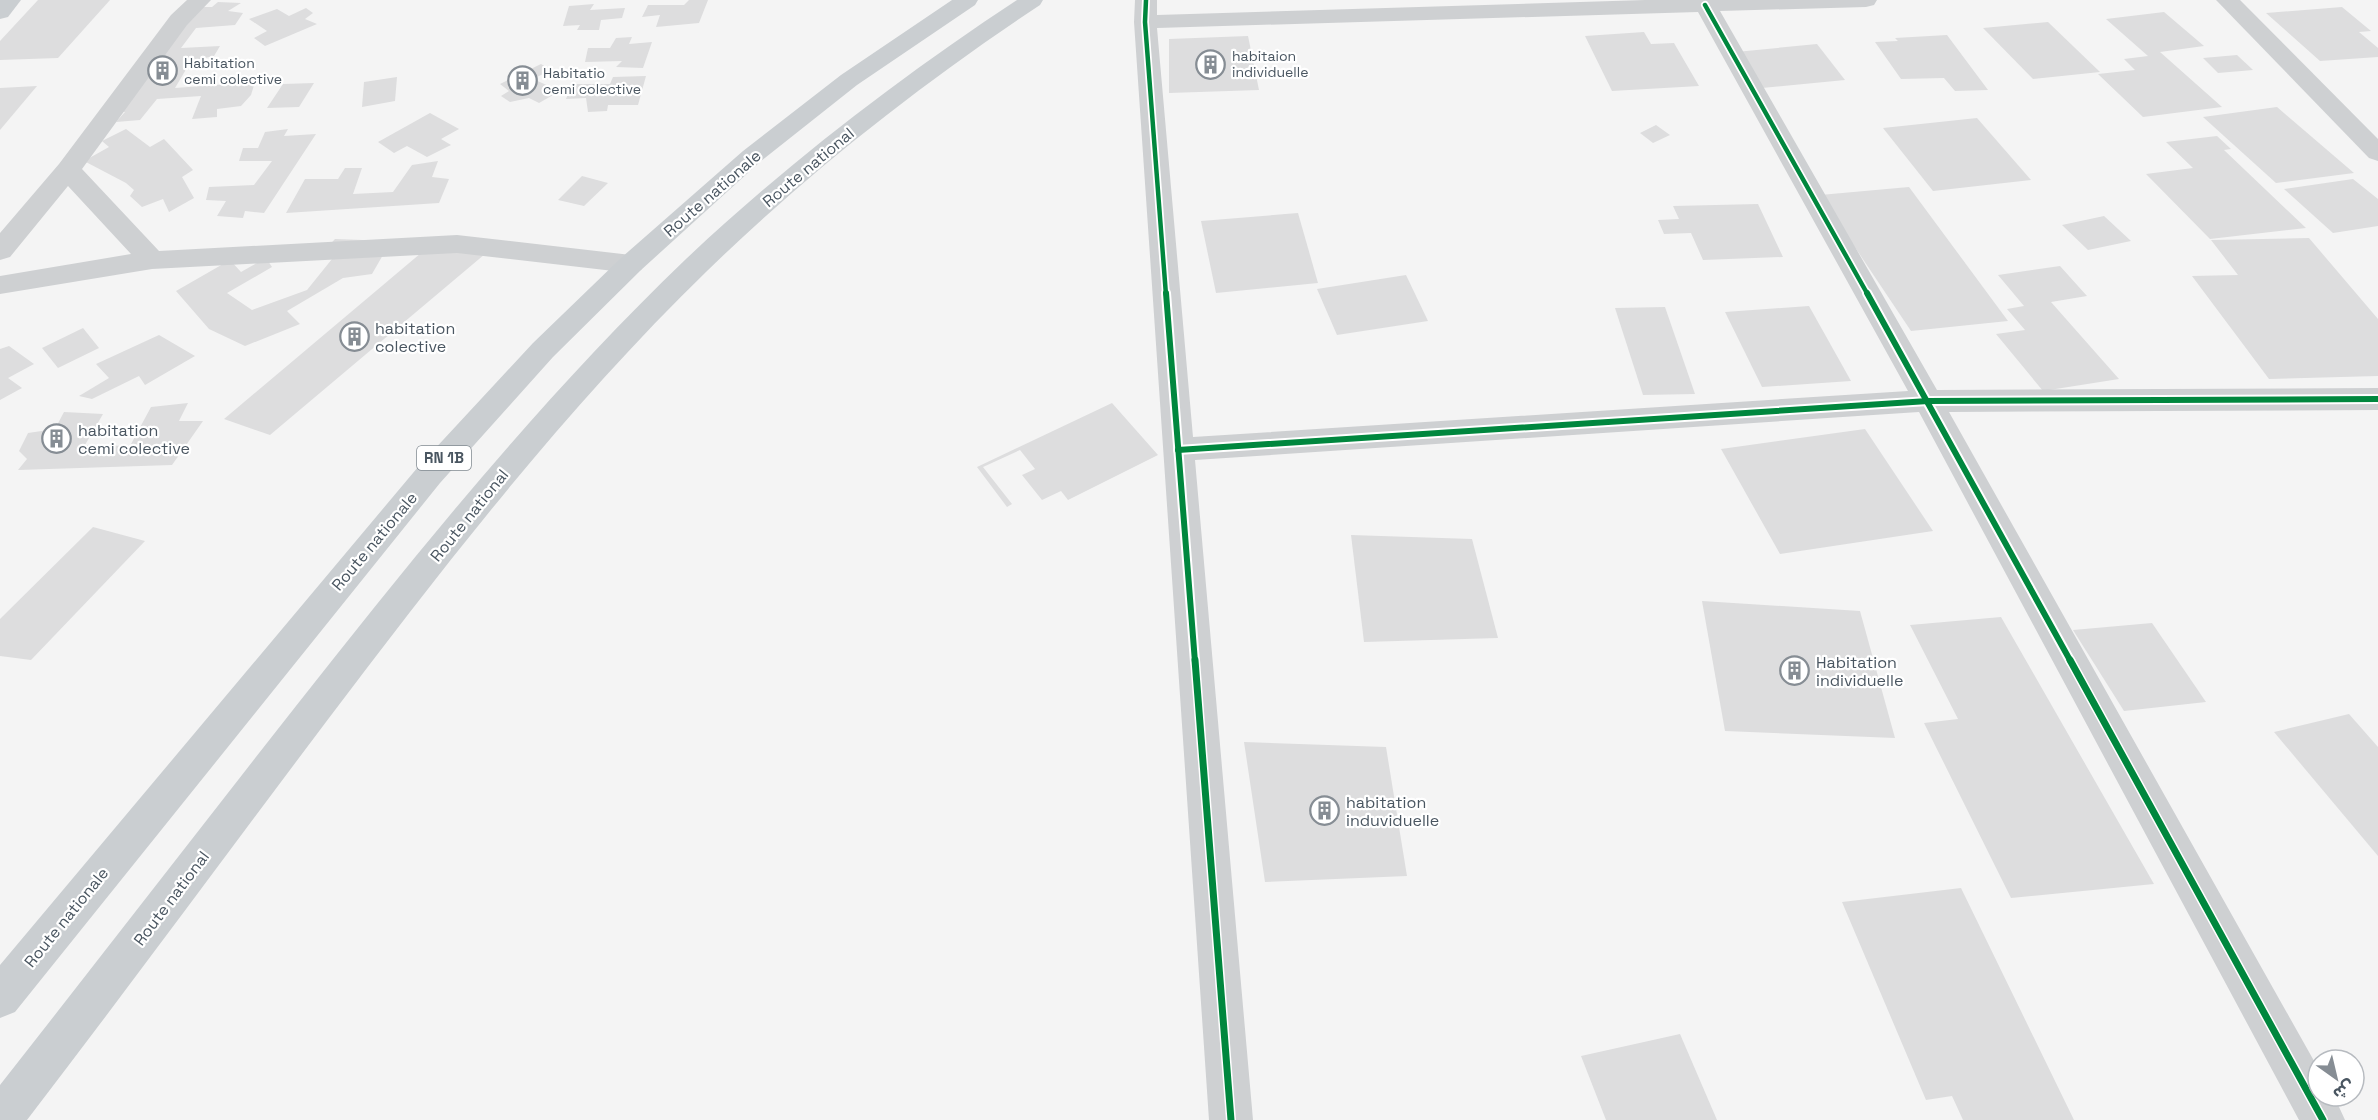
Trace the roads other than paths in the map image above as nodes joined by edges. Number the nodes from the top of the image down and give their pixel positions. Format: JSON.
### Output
{"nodes":[{"id":1,"x":10,"y":0,"type":"edge"},
{"id":2,"x":200,"y":0,"type":"edge"},
{"id":3,"x":967,"y":0,"type":"edge"},
{"id":4,"x":1032,"y":0,"type":"edge"},
{"id":5,"x":1866,"y":0,"type":"edge"},
{"id":6,"x":2227,"y":0,"type":"edge"},
{"id":7,"x":1705,"y":5,"type":"junction"},
{"id":8,"x":1146,"y":11,"type":"edge"},
{"id":9,"x":0,"y":12,"type":"edge"},
{"id":10,"x":2378,"y":153,"type":"edge"},
{"id":11,"x":68,"y":170,"type":"junction"},
{"id":12,"x":0,"y":251,"type":"edge"},
{"id":13,"x":152,"y":260,"type":"junction"},
{"id":14,"x":631,"y":264,"type":"junction"},
{"id":15,"x":0,"y":285,"type":"edge"},
{"id":16,"x":2378,"y":399,"type":"edge"},
{"id":17,"x":1928,"y":401,"type":"junction"},
{"id":18,"x":1178,"y":450,"type":"junction"},
{"id":19,"x":0,"y":997,"type":"edge"},
{"id":20,"x":0,"y":1120,"type":"edge"},
{"id":21,"x":1231,"y":1120,"type":"edge"},
{"id":22,"x":2323,"y":1120,"type":"edge"}],
"edges":[{"from":1,"to":9,"type":"main road"},
{"from":2,"to":11,"type":"street"},
{"from":3,"to":14,"type":"main road","name":"Route nationale","number":"RN 1B"},
{"from":4,"to":20,"type":"main road","name":"Route national"},
{"from":5,"to":7,"type":"street"},
{"from":6,"to":10,"type":"street"},
{"from":7,"to":8,"type":"street"},
{"from":7,"to":17,"type":"street"},
{"from":8,"to":18,"type":"street"},
{"from":11,"to":12,"type":"street"},
{"from":11,"to":13,"type":"street"},
{"from":13,"to":14,"type":"street"},
{"from":13,"to":15,"type":"street"},
{"from":14,"to":19,"type":"main road","name":"Route nationale","number":"RN 1B"},
{"from":16,"to":17,"type":"street"},
{"from":17,"to":18,"type":"street"},
{"from":17,"to":22,"type":"street"},
{"from":18,"to":21,"type":"street"}]}
